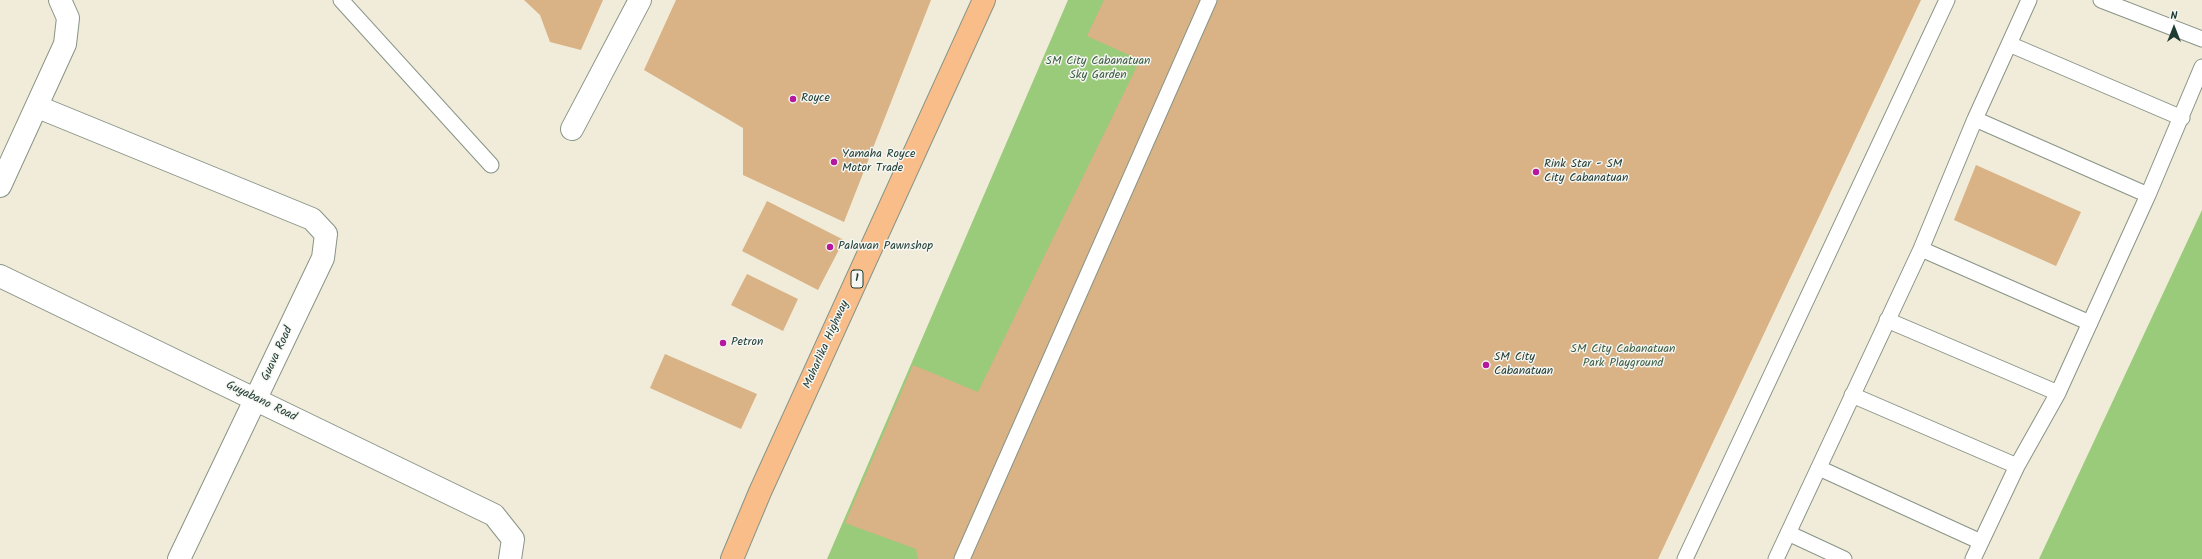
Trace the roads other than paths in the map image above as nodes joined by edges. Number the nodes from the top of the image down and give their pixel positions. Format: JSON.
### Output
{"nodes":[{"id":1,"x":60,"y":0,"type":"edge"},
{"id":2,"x":341,"y":0,"type":"edge"},
{"id":3,"x":640,"y":0,"type":"edge"},
{"id":4,"x":984,"y":0,"type":"edge"},
{"id":5,"x":1209,"y":0,"type":"edge"},
{"id":6,"x":1947,"y":0,"type":"edge"},
{"id":7,"x":2028,"y":0,"type":"edge"},
{"id":8,"x":2101,"y":0,"type":"edge"},
{"id":9,"x":2202,"y":39,"type":"edge"},
{"id":10,"x":2009,"y":44,"type":"junction"},
{"id":11,"x":2202,"y":67,"type":"edge"},
{"id":12,"x":38,"y":107,"type":"junction"},
{"id":13,"x":2182,"y":118,"type":"junction"},
{"id":14,"x":1975,"y":119,"type":"junction"},
{"id":15,"x":572,"y":129,"type":"dead end"},
{"id":16,"x":491,"y":165,"type":"dead end"},
{"id":17,"x":0,"y":186,"type":"edge"},
{"id":18,"x":2148,"y":195,"type":"junction"},
{"id":19,"x":1921,"y":249,"type":"junction"},
{"id":20,"x":0,"y":276,"type":"edge"},
{"id":21,"x":1887,"y":320,"type":"junction"},
{"id":22,"x":2090,"y":323,"type":"junction"},
{"id":23,"x":2058,"y":394,"type":"junction"},
{"id":24,"x":1852,"y":395,"type":"junction"},
{"id":25,"x":256,"y":400,"type":"junction"},
{"id":26,"x":2017,"y":466,"type":"junction"},
{"id":27,"x":1819,"y":468,"type":"junction"},
{"id":28,"x":1788,"y":533,"type":"junction"},
{"id":29,"x":1981,"y":542,"type":"junction"},
{"id":30,"x":512,"y":549,"type":"edge"},
{"id":31,"x":179,"y":559,"type":"edge"},
{"id":32,"x":732,"y":559,"type":"edge"},
{"id":33,"x":962,"y":559,"type":"edge"},
{"id":34,"x":1685,"y":559,"type":"edge"},
{"id":35,"x":1776,"y":559,"type":"edge"},
{"id":36,"x":1844,"y":559,"type":"edge"},
{"id":37,"x":1973,"y":559,"type":"edge"}],
"edges":[{"from":1,"to":12,"type":"street"},
{"from":2,"to":16,"type":"lane"},
{"from":3,"to":15,"type":"street"},
{"from":4,"to":32,"type":"main road","name":"Maharlika Highway","number":"1"},
{"from":5,"to":33,"type":"lane"},
{"from":6,"to":34,"type":"lane"},
{"from":7,"to":10,"type":"lane"},
{"from":8,"to":9,"type":"lane"},
{"from":10,"to":13,"type":"lane"},
{"from":10,"to":14,"type":"lane"},
{"from":11,"to":13,"type":"lane"},
{"from":12,"to":17,"type":"street"},
{"from":12,"to":25,"type":"street","name":"Guava Road"},
{"from":13,"to":18,"type":"lane"},
{"from":14,"to":18,"type":"lane"},
{"from":14,"to":19,"type":"lane"},
{"from":18,"to":22,"type":"lane"},
{"from":19,"to":21,"type":"lane"},
{"from":19,"to":22,"type":"lane"},
{"from":20,"to":25,"type":"street","name":"Guyabano Road"},
{"from":21,"to":23,"type":"lane"},
{"from":21,"to":24,"type":"lane"},
{"from":22,"to":23,"type":"lane"},
{"from":23,"to":26,"type":"lane"},
{"from":24,"to":26,"type":"lane"},
{"from":24,"to":27,"type":"lane"},
{"from":25,"to":30,"type":"street","name":"Guyabano Road"},
{"from":25,"to":31,"type":"street","name":"Guava Road"},
{"from":26,"to":29,"type":"lane"},
{"from":27,"to":28,"type":"lane"},
{"from":27,"to":29,"type":"lane"},
{"from":28,"to":35,"type":"lane"},
{"from":28,"to":36,"type":"lane"},
{"from":29,"to":37,"type":"lane"}]}
